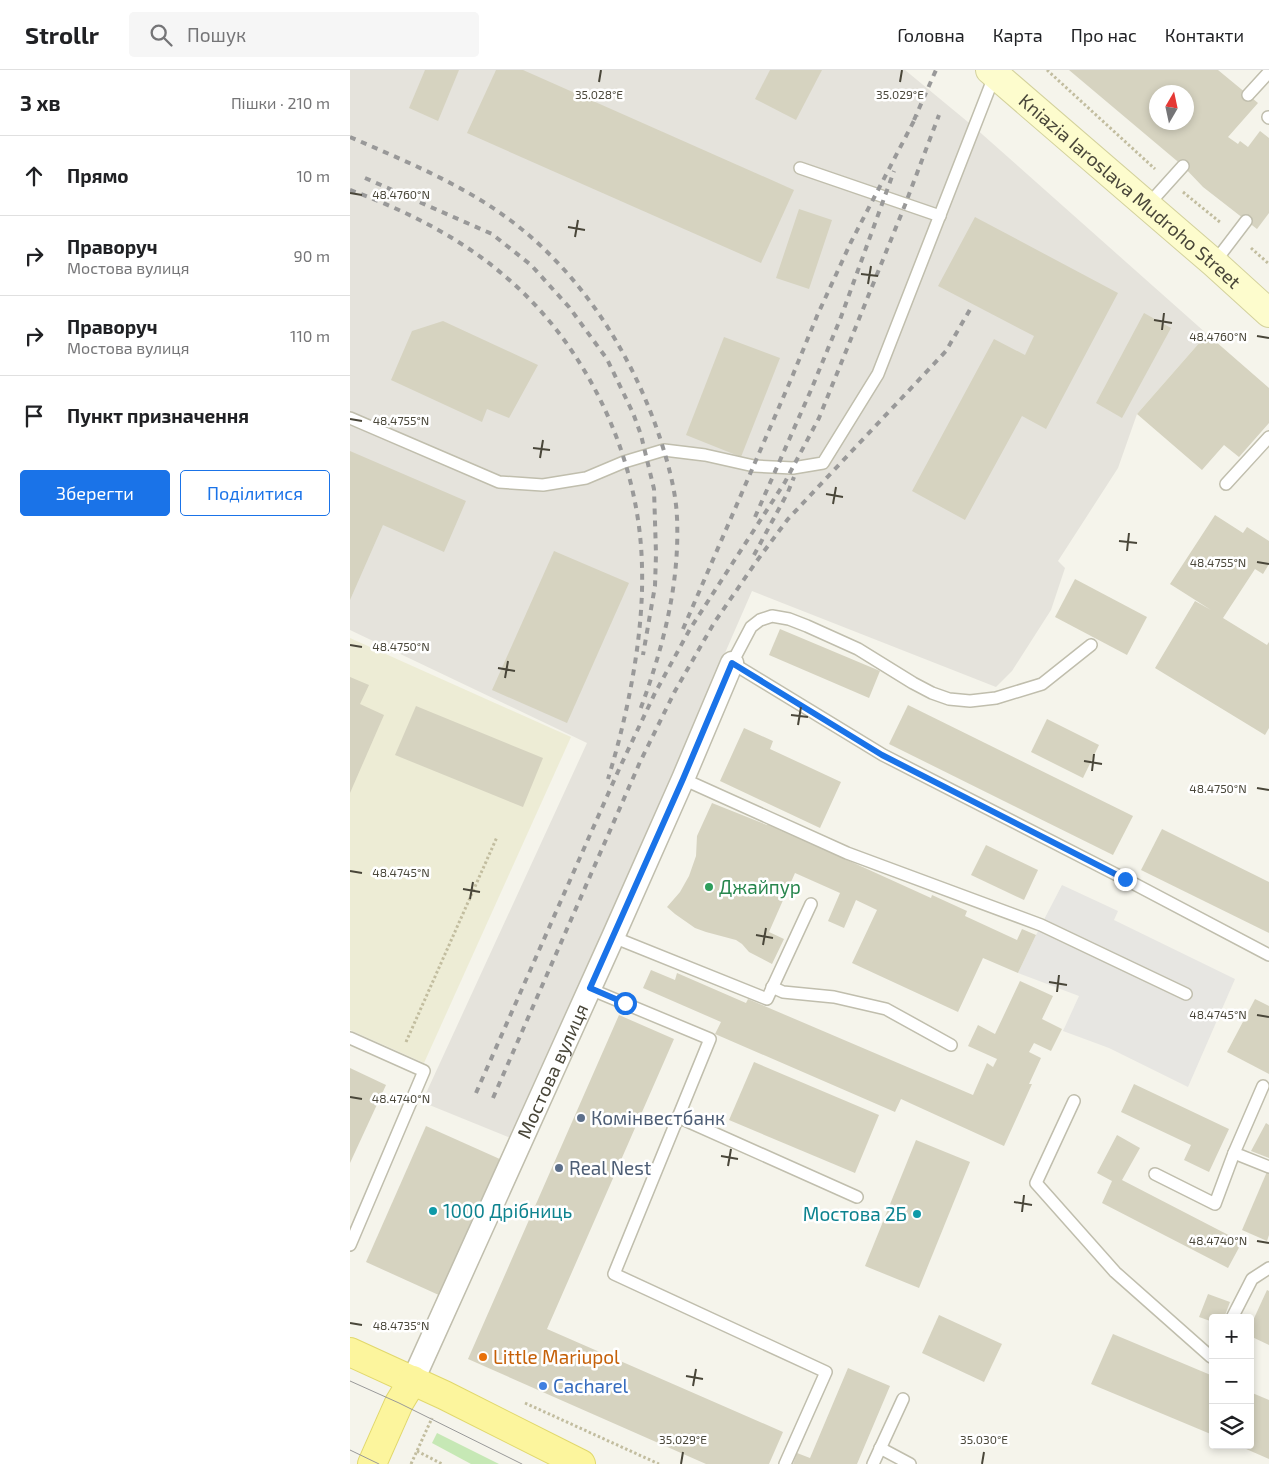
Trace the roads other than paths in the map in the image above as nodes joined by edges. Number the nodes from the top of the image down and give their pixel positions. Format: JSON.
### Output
{"nodes":[{"id":1,"x":992,"y":72,"type":"edge"},
{"id":2,"x":1266,"y":72,"type":"edge"},
{"id":3,"x":1248,"y":95,"type":"dead end"},
{"id":4,"x":1183,"y":166,"type":"dead end"},
{"id":5,"x":800,"y":168,"type":"dead end"},
{"id":6,"x":1147,"y":206,"type":"junction"},
{"id":7,"x":940,"y":216,"type":"junction"},
{"id":8,"x":1246,"y":221,"type":"dead end"},
{"id":9,"x":1214,"y":264,"type":"junction"},
{"id":10,"x":1269,"y":313,"type":"edge"},
{"id":11,"x":350,"y":418,"type":"edge"},
{"id":12,"x":1269,"y":437,"type":"edge"},
{"id":13,"x":1226,"y":484,"type":"dead end"},
{"id":14,"x":1091,"y":645,"type":"dead end"},
{"id":15,"x":732,"y":663,"type":"junction"},
{"id":16,"x":683,"y":779,"type":"junction"},
{"id":17,"x":810,"y":904,"type":"dead end"},
{"id":18,"x":613,"y":937,"type":"junction"},
{"id":19,"x":1269,"y":955,"type":"edge"},
{"id":20,"x":772,"y":987,"type":"junction"},
{"id":21,"x":590,"y":988,"type":"junction"},
{"id":22,"x":1186,"y":994,"type":"dead end"},
{"id":23,"x":350,"y":1038,"type":"edge"},
{"id":24,"x":951,"y":1045,"type":"dead end"},
{"id":25,"x":1263,"y":1086,"type":"dead end"},
{"id":26,"x":1074,"y":1101,"type":"dead end"},
{"id":27,"x":678,"y":1117,"type":"junction"},
{"id":28,"x":1234,"y":1153,"type":"junction"},
{"id":29,"x":1269,"y":1167,"type":"edge"},
{"id":30,"x":1155,"y":1174,"type":"dead end"},
{"id":31,"x":857,"y":1197,"type":"dead end"},
{"id":32,"x":350,"y":1245,"type":"edge"},
{"id":33,"x":1269,"y":1268,"type":"edge"},
{"id":34,"x":1234,"y":1314,"type":"edge"},
{"id":35,"x":350,"y":1352,"type":"edge"},
{"id":36,"x":1209,"y":1355,"type":"edge"},
{"id":37,"x":413,"y":1380,"type":"junction"},
{"id":38,"x":902,"y":1400,"type":"dead end"},
{"id":39,"x":880,"y":1448,"type":"junction"},
{"id":40,"x":372,"y":1464,"type":"edge"},
{"id":41,"x":581,"y":1464,"type":"edge"},
{"id":42,"x":785,"y":1464,"type":"edge"},
{"id":43,"x":873,"y":1464,"type":"edge"},
{"id":44,"x":910,"y":1464,"type":"edge"}],
"edges":[{"from":1,"to":6,"type":"main road","name":"Kniazia Iaroslava Mudroho Street"},
{"from":1,"to":7,"type":"lane"},
{"from":2,"to":3,"type":"lane"},
{"from":4,"to":6,"type":"lane"},
{"from":5,"to":7,"type":"lane"},
{"from":6,"to":9,"type":"main road","name":"Kniazia Iaroslava Mudroho Street"},
{"from":7,"to":11,"type":"lane"},
{"from":8,"to":9,"type":"lane"},
{"from":9,"to":10,"type":"main road","name":"Kniazia Iaroslava Mudroho Street"},
{"from":12,"to":13,"type":"lane"},
{"from":14,"to":15,"type":"lane"},
{"from":15,"to":16,"type":"street","name":"Мостова вулиця"},
{"from":15,"to":19,"type":"lane"},
{"from":16,"to":18,"type":"street","name":"Мостова вулиця"},
{"from":16,"to":22,"type":"lane"},
{"from":17,"to":20,"type":"lane"},
{"from":18,"to":20,"type":"lane"},
{"from":18,"to":21,"type":"street","name":"Мостова вулиця"},
{"from":20,"to":24,"type":"lane"},
{"from":21,"to":27,"type":"lane"},
{"from":21,"to":37,"type":"street","name":"Мостова вулиця"},
{"from":23,"to":32,"type":"lane"},
{"from":25,"to":28,"type":"lane"},
{"from":26,"to":36,"type":"lane"},
{"from":27,"to":31,"type":"lane"},
{"from":27,"to":42,"type":"lane"},
{"from":28,"to":29,"type":"lane"},
{"from":28,"to":30,"type":"lane"},
{"from":33,"to":34,"type":"lane"},
{"from":35,"to":37,"type":"main road"},
{"from":37,"to":40,"type":"main road"},
{"from":37,"to":41,"type":"main road"},
{"from":38,"to":39,"type":"lane"},
{"from":39,"to":43,"type":"lane"},
{"from":39,"to":44,"type":"lane"}]}
